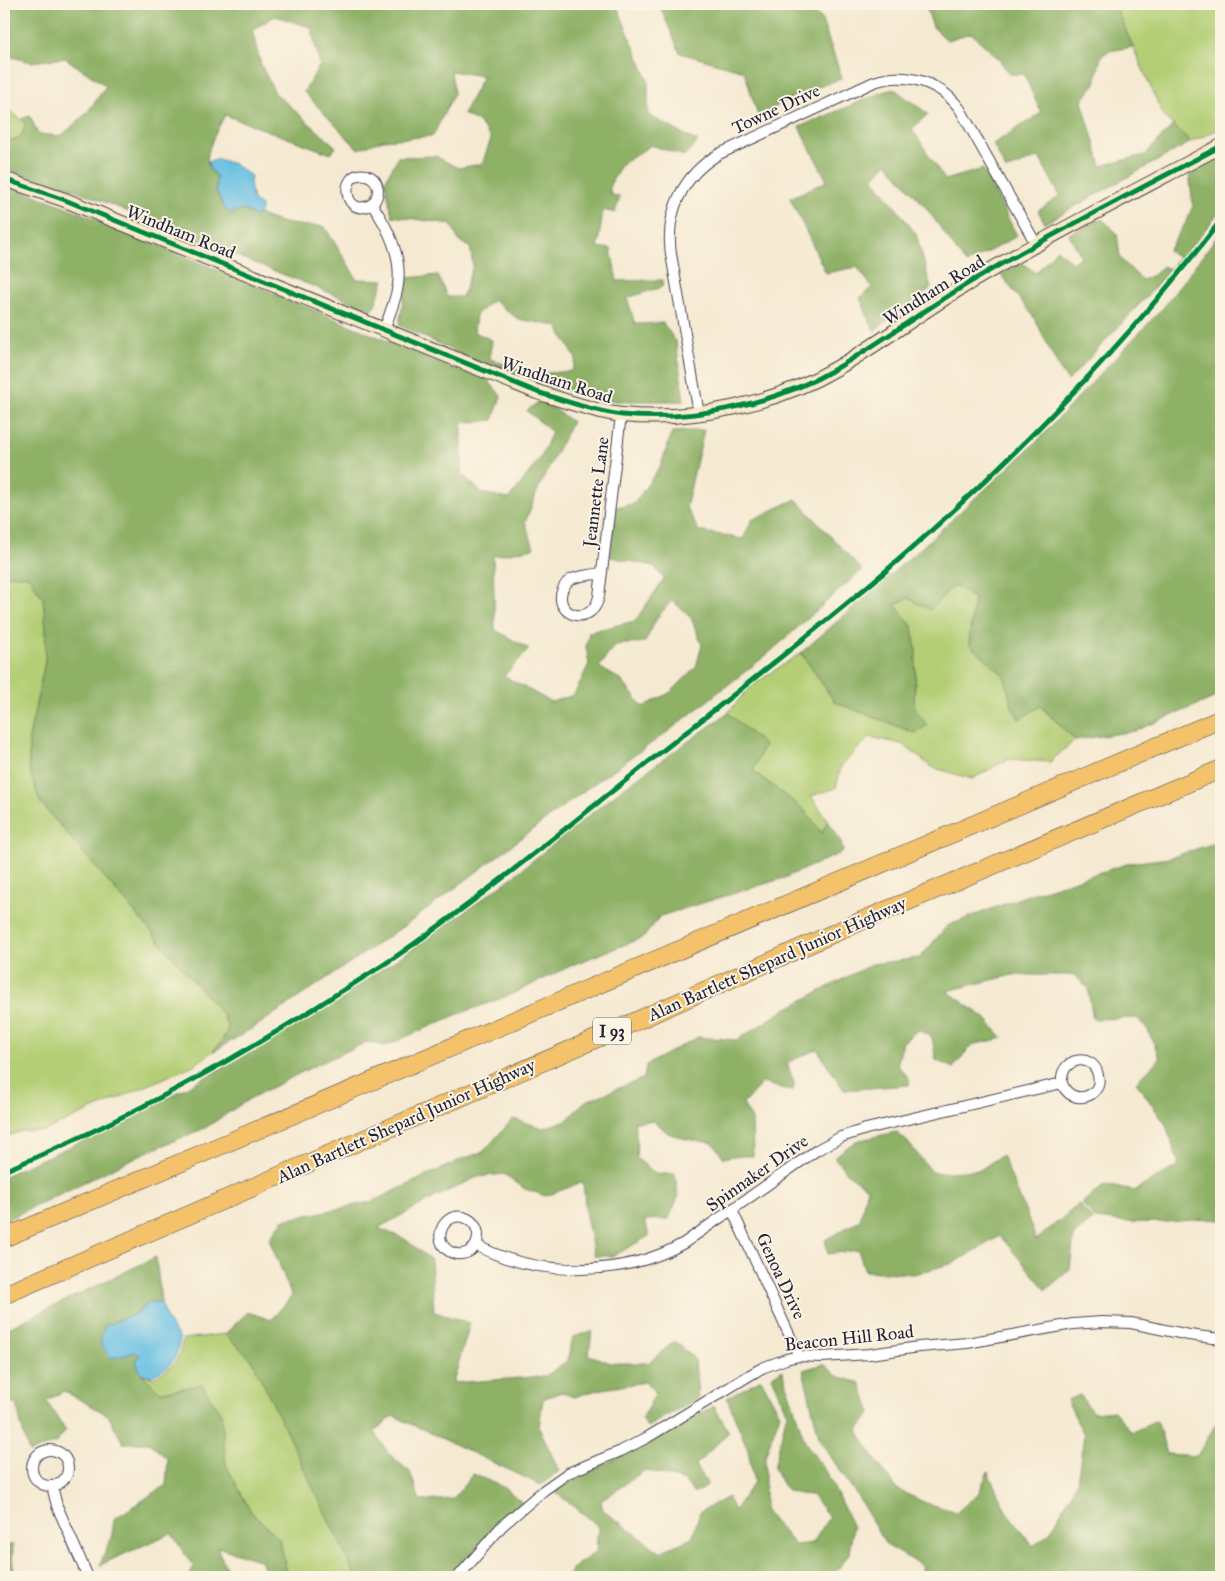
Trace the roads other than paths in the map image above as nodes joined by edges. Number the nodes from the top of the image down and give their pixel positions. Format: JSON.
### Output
{"nodes":[{"id":1,"x":1221,"y":146,"type":"edge"},
{"id":2,"x":4,"y":179,"type":"edge"},
{"id":3,"x":372,"y":204,"type":"dead end"},
{"id":4,"x":1036,"y":244,"type":"junction"},
{"id":5,"x":384,"y":330,"type":"junction"},
{"id":6,"x":699,"y":414,"type":"junction"},
{"id":7,"x":621,"y":415,"type":"junction"},
{"id":8,"x":602,"y":573,"type":"junction"},
{"id":9,"x":1221,"y":719,"type":"edge"},
{"id":10,"x":1221,"y":769,"type":"edge"},
{"id":11,"x":1062,"y":1083,"type":"dead end"},
{"id":12,"x":732,"y":1210,"type":"junction"},
{"id":13,"x":4,"y":1238,"type":"edge"},
{"id":14,"x":476,"y":1245,"type":"dead end"},
{"id":15,"x":4,"y":1295,"type":"edge"},
{"id":16,"x":1221,"y":1339,"type":"edge"},
{"id":17,"x":799,"y":1356,"type":"junction"},
{"id":18,"x":52,"y":1486,"type":"dead end"},
{"id":19,"x":88,"y":1577,"type":"edge"},
{"id":20,"x":458,"y":1577,"type":"edge"}],
"edges":[{"from":1,"to":4,"type":"street","name":"Windham Road"},
{"from":2,"to":5,"type":"street","name":"Windham Road"},
{"from":3,"to":5,"type":"street"},
{"from":4,"to":6,"type":"street","name":"Windham Road"},
{"from":4,"to":6,"type":"street","name":"Towne Drive"},
{"from":5,"to":7,"type":"street","name":"Windham Road"},
{"from":6,"to":7,"type":"street","name":"Windham Road"},
{"from":7,"to":8,"type":"street","name":"Jeannette Lane"},
{"from":8,"to":8,"type":"street","name":"Jeannette Lane"},
{"from":9,"to":13,"type":"highway"},
{"from":10,"to":15,"type":"highway","name":"Alan Bartlett Shepard Junior Highway","number":"I 93"},
{"from":11,"to":12,"type":"street","name":"Spinnaker Drive"},
{"from":12,"to":14,"type":"street","name":"Spinnaker Drive"},
{"from":12,"to":17,"type":"street","name":"Genoa Drive"},
{"from":16,"to":17,"type":"street","name":"Beacon Hill Road"},
{"from":17,"to":20,"type":"street","name":"Beacon Hill Road"},
{"from":18,"to":19,"type":"street"}]}
